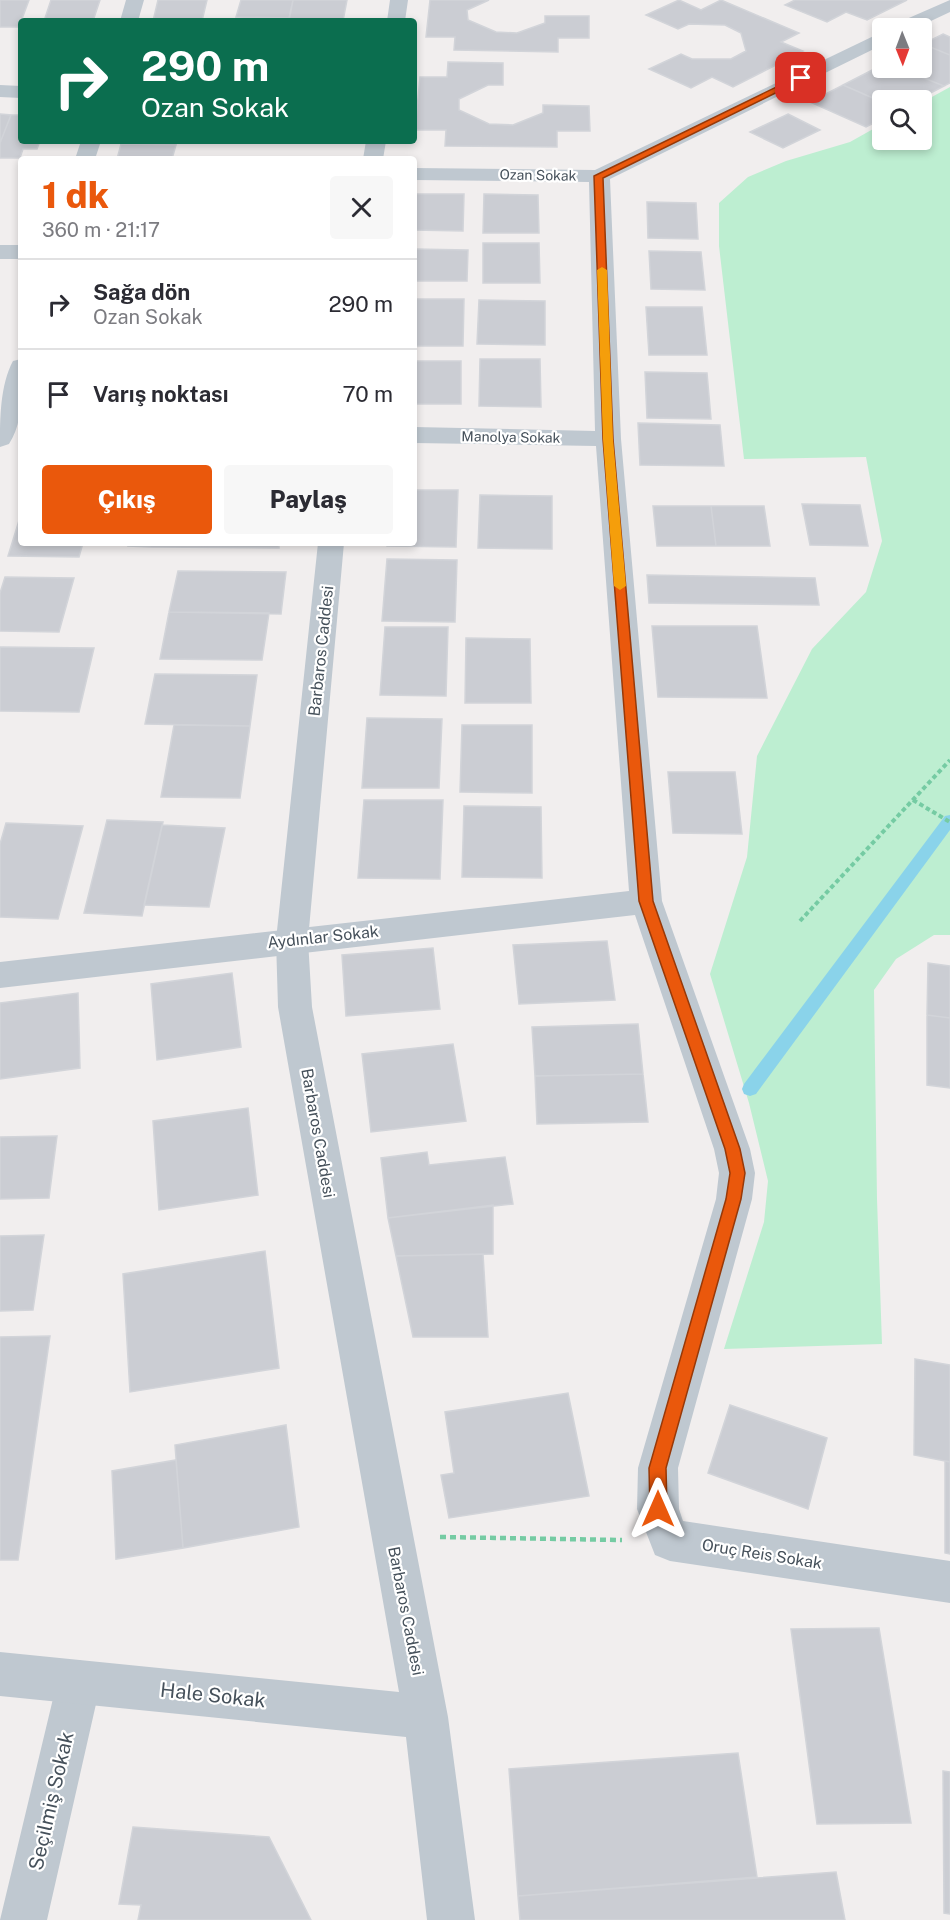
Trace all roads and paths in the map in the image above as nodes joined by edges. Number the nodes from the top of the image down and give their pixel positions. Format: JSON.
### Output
{"nodes":[{"id":1,"x":135,"y":0,"type":"edge"},
{"id":2,"x":399,"y":0,"type":"edge"},
{"id":3,"x":950,"y":5,"type":"edge"},
{"id":4,"x":130,"y":18,"type":"edge"},
{"id":5,"x":396,"y":18,"type":"edge"},
{"id":6,"x":923,"y":18,"type":"edge"},
{"id":7,"x":872,"y":43,"type":"edge"},
{"id":8,"x":0,"y":91,"type":"edge"},
{"id":9,"x":18,"y":92,"type":"edge"},
{"id":10,"x":417,"y":174,"type":"edge"},
{"id":11,"x":599,"y":176,"type":"junction"},
{"id":12,"x":0,"y":252,"type":"edge"},
{"id":13,"x":18,"y":252,"type":"edge"},
{"id":14,"x":18,"y":380,"type":"edge"},
{"id":15,"x":417,"y":435,"type":"edge"},
{"id":16,"x":6,"y":437,"type":"edge"},
{"id":17,"x":608,"y":439,"type":"junction"},
{"id":18,"x":331,"y":546,"type":"edge"},
{"id":19,"x":950,"y":760,"type":"edge"},
{"id":20,"x":913,"y":800,"type":"junction"},
{"id":21,"x":950,"y":822,"type":"edge"},
{"id":22,"x":646,"y":901,"type":"junction"},
{"id":23,"x":800,"y":921,"type":"dead end"},
{"id":24,"x":292,"y":940,"type":"junction"},
{"id":25,"x":0,"y":975,"type":"edge"},
{"id":26,"x":392,"y":1536,"type":"junction"},
{"id":27,"x":670,"y":1540,"type":"junction"},
{"id":28,"x":950,"y":1582,"type":"edge"},
{"id":29,"x":0,"y":1674,"type":"edge"},
{"id":30,"x":79,"y":1682,"type":"junction"},
{"id":31,"x":426,"y":1717,"type":"junction"},
{"id":32,"x":23,"y":1920,"type":"edge"},
{"id":33,"x":451,"y":1920,"type":"edge"}],
"edges":[{"from":1,"to":4,"type":"street"},
{"from":2,"to":5,"type":"street"},
{"from":3,"to":6,"type":"street"},
{"from":7,"to":11,"type":"street","name":"Ozan Sokak"},
{"from":8,"to":9,"type":"street"},
{"from":10,"to":11,"type":"street","name":"Ozan Sokak"},
{"from":11,"to":17,"type":"street"},
{"from":12,"to":13,"type":"street"},
{"from":14,"to":16,"type":"street"},
{"from":15,"to":17,"type":"street","name":"Manolya Sokak"},
{"from":17,"to":22,"type":"street"},
{"from":18,"to":24,"type":"street","name":"Barbaros Caddesi"},
{"from":19,"to":20,"type":"path"},
{"from":20,"to":21,"type":"path"},
{"from":20,"to":23,"type":"path"},
{"from":22,"to":24,"type":"street","name":"Aydınlar Sokak"},
{"from":22,"to":27,"type":"street"},
{"from":24,"to":25,"type":"street","name":"Aydınlar Sokak"},
{"from":24,"to":26,"type":"street","name":"Barbaros Caddesi"},
{"from":26,"to":27,"type":"path"},
{"from":26,"to":31,"type":"street","name":"Barbaros Caddesi"},
{"from":27,"to":28,"type":"street","name":"Oruç Reis Sokak"},
{"from":29,"to":30,"type":"street","name":"Hale Sokak"},
{"from":30,"to":31,"type":"street","name":"Hale Sokak"},
{"from":30,"to":32,"type":"street","name":"Seçilmiş Sokak"},
{"from":31,"to":33,"type":"street","name":"Barbaros Caddesi"}]}
